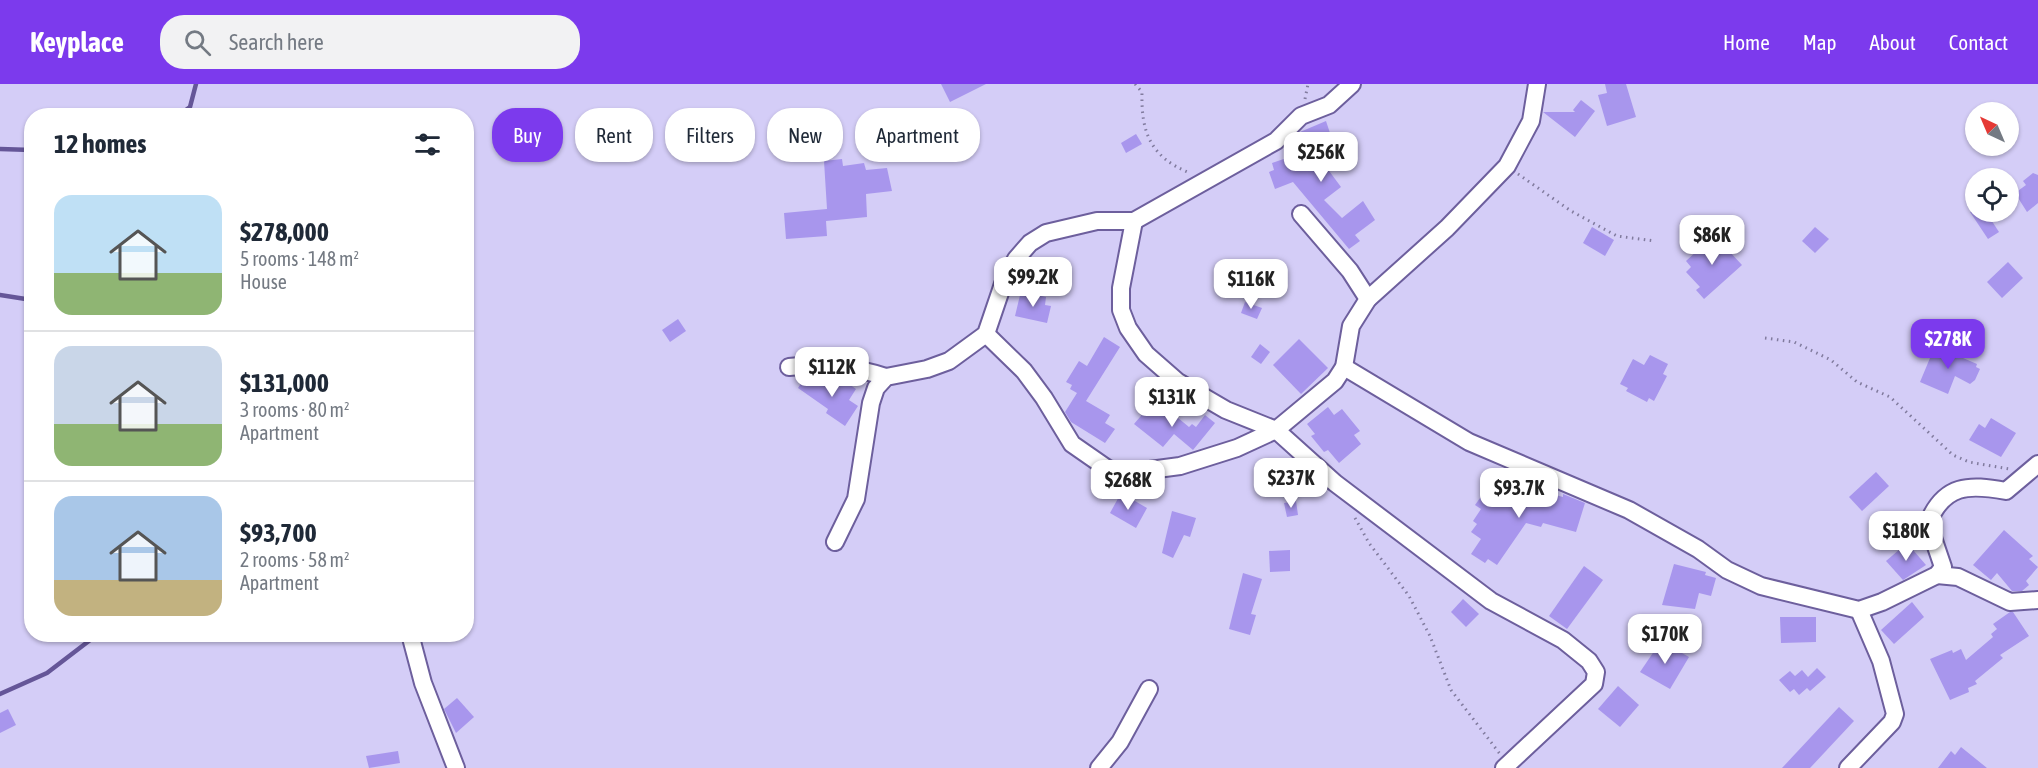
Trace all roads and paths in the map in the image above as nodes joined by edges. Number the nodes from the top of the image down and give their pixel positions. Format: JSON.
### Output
{"nodes":[{"id":1,"x":1135,"y":84,"type":"edge"},
{"id":2,"x":1352,"y":84,"type":"edge"},
{"id":3,"x":1537,"y":84,"type":"edge"},
{"id":4,"x":1507,"y":166,"type":"junction"},
{"id":5,"x":1205,"y":180,"type":"junction"},
{"id":6,"x":1301,"y":214,"type":"dead end"},
{"id":7,"x":1134,"y":220,"type":"junction"},
{"id":8,"x":1656,"y":241,"type":"dead end"},
{"id":9,"x":1368,"y":299,"type":"junction"},
{"id":10,"x":986,"y":334,"type":"junction"},
{"id":11,"x":1766,"y":338,"type":"dead end"},
{"id":12,"x":789,"y":367,"type":"dead end"},
{"id":13,"x":1344,"y":367,"type":"junction"},
{"id":14,"x":886,"y":377,"type":"junction"},
{"id":15,"x":1276,"y":430,"type":"junction"},
{"id":16,"x":2033,"y":468,"type":"edge"},
{"id":17,"x":1352,"y":513,"type":"dead end"},
{"id":18,"x":835,"y":542,"type":"dead end"},
{"id":19,"x":1937,"y":575,"type":"junction"},
{"id":20,"x":2038,"y":600,"type":"edge"},
{"id":21,"x":1859,"y":610,"type":"junction"},
{"id":22,"x":412,"y":642,"type":"edge"},
{"id":23,"x":1149,"y":689,"type":"dead end"},
{"id":24,"x":1508,"y":767,"type":"edge"},
{"id":25,"x":456,"y":768,"type":"edge"},
{"id":26,"x":1099,"y":768,"type":"edge"},
{"id":27,"x":1848,"y":768,"type":"edge"}],
"edges":[{"from":1,"to":5,"type":"path"},
{"from":2,"to":5,"type":"street"},
{"from":3,"to":4,"type":"street"},
{"from":4,"to":8,"type":"path"},
{"from":4,"to":9,"type":"street"},
{"from":5,"to":7,"type":"street"},
{"from":6,"to":9,"type":"street"},
{"from":7,"to":10,"type":"street"},
{"from":7,"to":15,"type":"street"},
{"from":9,"to":13,"type":"street"},
{"from":10,"to":14,"type":"street"},
{"from":10,"to":15,"type":"street"},
{"from":11,"to":16,"type":"path"},
{"from":12,"to":14,"type":"street"},
{"from":13,"to":15,"type":"street"},
{"from":13,"to":21,"type":"street"},
{"from":14,"to":18,"type":"street"},
{"from":15,"to":24,"type":"street"},
{"from":16,"to":19,"type":"street"},
{"from":17,"to":24,"type":"path"},
{"from":19,"to":20,"type":"street"},
{"from":19,"to":21,"type":"street"},
{"from":21,"to":27,"type":"street"},
{"from":22,"to":25,"type":"street"},
{"from":23,"to":26,"type":"street"}]}
